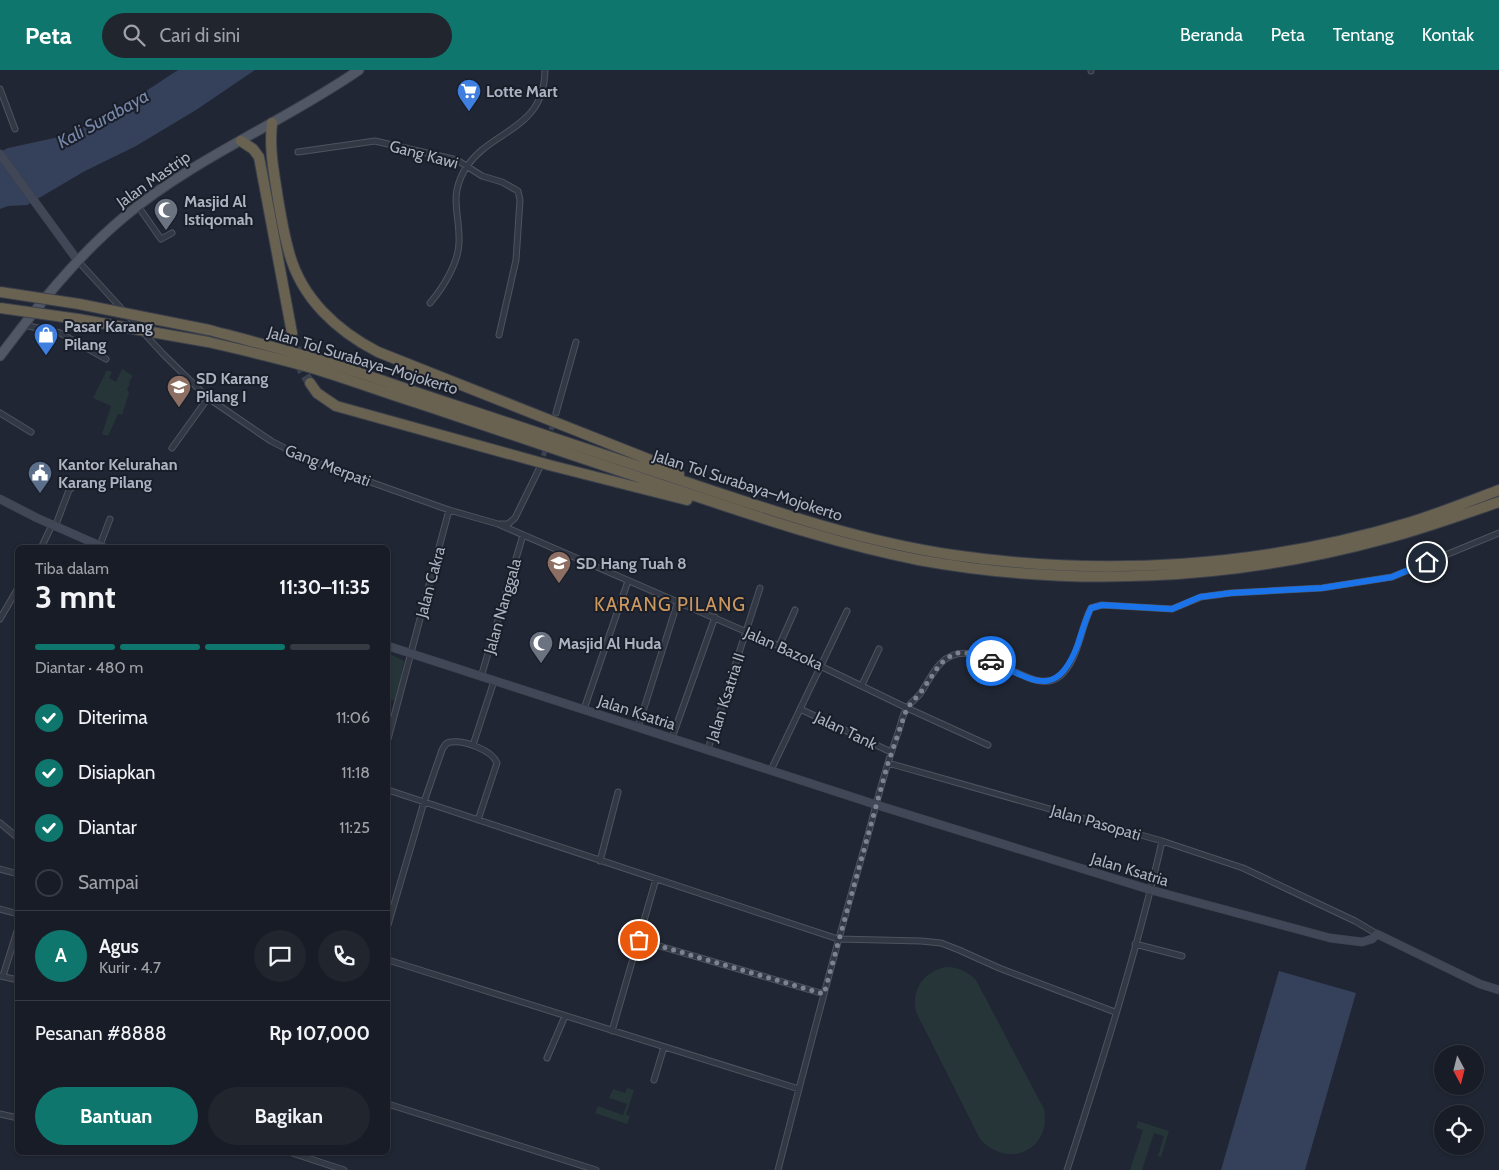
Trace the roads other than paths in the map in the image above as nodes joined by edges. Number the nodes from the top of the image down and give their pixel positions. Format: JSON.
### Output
{"nodes":[{"id":1,"x":359,"y":70,"type":"edge"},
{"id":2,"x":545,"y":70,"type":"edge"},
{"id":3,"x":0,"y":89,"type":"edge"},
{"id":4,"x":272,"y":123,"type":"junction"},
{"id":5,"x":15,"y":129,"type":"dead end"},
{"id":6,"x":241,"y":141,"type":"junction"},
{"id":7,"x":298,"y":152,"type":"dead end"},
{"id":8,"x":0,"y":154,"type":"edge"},
{"id":9,"x":466,"y":167,"type":"junction"},
{"id":10,"x":138,"y":206,"type":"junction"},
{"id":11,"x":172,"y":233,"type":"dead end"},
{"id":12,"x":78,"y":261,"type":"junction"},
{"id":13,"x":0,"y":292,"type":"edge"},
{"id":14,"x":430,"y":303,"type":"dead end"},
{"id":15,"x":0,"y":308,"type":"edge"},
{"id":16,"x":24,"y":325,"type":"junction"},
{"id":17,"x":292,"y":333,"type":"tunnel mouth"},
{"id":18,"x":499,"y":335,"type":"dead end"},
{"id":19,"x":576,"y":342,"type":"dead end"},
{"id":20,"x":0,"y":356,"type":"edge"},
{"id":21,"x":106,"y":359,"type":"dead end"},
{"id":22,"x":310,"y":383,"type":"tunnel mouth"},
{"id":23,"x":208,"y":398,"type":"junction"},
{"id":24,"x":0,"y":413,"type":"edge"},
{"id":25,"x":556,"y":413,"type":"tunnel mouth"},
{"id":26,"x":31,"y":432,"type":"dead end"},
{"id":27,"x":172,"y":448,"type":"dead end"},
{"id":28,"x":540,"y":467,"type":"tunnel mouth"},
{"id":29,"x":73,"y":486,"type":"dead end"},
{"id":30,"x":1499,"y":490,"type":"edge"},
{"id":31,"x":723,"y":494,"type":"junction"},
{"id":32,"x":0,"y":500,"type":"edge"},
{"id":33,"x":1499,"y":502,"type":"edge"},
{"id":34,"x":449,"y":510,"type":"junction"},
{"id":35,"x":742,"y":512,"type":"junction"},
{"id":36,"x":110,"y":519,"type":"dead end"},
{"id":37,"x":498,"y":524,"type":"junction"},
{"id":38,"x":54,"y":526,"type":"junction"},
{"id":39,"x":1414,"y":526,"type":"junction"},
{"id":40,"x":1499,"y":533,"type":"edge"},
{"id":41,"x":523,"y":535,"type":"junction"},
{"id":42,"x":1380,"y":535,"type":"junction"},
{"id":43,"x":43,"y":545,"type":"edge"},
{"id":44,"x":101,"y":545,"type":"edge"},
{"id":45,"x":103,"y":545,"type":"edge"},
{"id":46,"x":628,"y":581,"type":"junction"},
{"id":47,"x":760,"y":588,"type":"dead end"},
{"id":48,"x":15,"y":593,"type":"edge"},
{"id":49,"x":678,"y":601,"type":"junction"},
{"id":50,"x":795,"y":610,"type":"dead end"},
{"id":51,"x":847,"y":610,"type":"dead end"},
{"id":52,"x":715,"y":617,"type":"junction"},
{"id":53,"x":0,"y":619,"type":"edge"},
{"id":54,"x":747,"y":631,"type":"junction"},
{"id":55,"x":779,"y":646,"type":"junction"},
{"id":56,"x":390,"y":647,"type":"edge"},
{"id":57,"x":879,"y":649,"type":"dead end"},
{"id":58,"x":410,"y":655,"type":"junction"},
{"id":59,"x":820,"y":664,"type":"junction"},
{"id":60,"x":481,"y":677,"type":"junction"},
{"id":61,"x":494,"y":681,"type":"junction"},
{"id":62,"x":862,"y":685,"type":"junction"},
{"id":63,"x":907,"y":708,"type":"junction"},
{"id":64,"x":584,"y":709,"type":"junction"},
{"id":65,"x":800,"y":709,"type":"junction"},
{"id":66,"x":638,"y":727,"type":"junction"},
{"id":67,"x":390,"y":730,"type":"edge"},
{"id":68,"x":672,"y":738,"type":"junction"},
{"id":69,"x":473,"y":745,"type":"junction"},
{"id":70,"x":988,"y":745,"type":"dead end"},
{"id":71,"x":708,"y":749,"type":"junction"},
{"id":72,"x":891,"y":752,"type":"junction"},
{"id":73,"x":888,"y":763,"type":"junction"},
{"id":74,"x":771,"y":770,"type":"junction"},
{"id":75,"x":390,"y":791,"type":"edge"},
{"id":76,"x":618,"y":792,"type":"dead end"},
{"id":77,"x":424,"y":802,"type":"junction"},
{"id":78,"x":877,"y":805,"type":"junction"},
{"id":79,"x":478,"y":820,"type":"junction"},
{"id":80,"x":0,"y":823,"type":"edge"},
{"id":81,"x":15,"y":836,"type":"edge"},
{"id":82,"x":1162,"y":841,"type":"junction"},
{"id":83,"x":600,"y":861,"type":"junction"},
{"id":84,"x":0,"y":869,"type":"edge"},
{"id":85,"x":15,"y":873,"type":"edge"},
{"id":86,"x":656,"y":879,"type":"junction"},
{"id":87,"x":1151,"y":890,"type":"junction"},
{"id":88,"x":0,"y":909,"type":"edge"},
{"id":89,"x":15,"y":913,"type":"edge"},
{"id":90,"x":390,"y":918,"type":"edge"},
{"id":91,"x":1377,"y":934,"type":"junction"},
{"id":92,"x":15,"y":936,"type":"edge"},
{"id":93,"x":838,"y":939,"type":"junction"},
{"id":94,"x":639,"y":940,"type":"junction"},
{"id":95,"x":1136,"y":944,"type":"junction"},
{"id":96,"x":1182,"y":956,"type":"dead end"},
{"id":97,"x":390,"y":961,"type":"edge"},
{"id":98,"x":1,"y":976,"type":"edge"},
{"id":99,"x":15,"y":979,"type":"edge"},
{"id":100,"x":1499,"y":990,"type":"edge"},
{"id":101,"x":824,"y":994,"type":"junction"},
{"id":102,"x":1115,"y":1012,"type":"junction"},
{"id":103,"x":564,"y":1016,"type":"junction"},
{"id":104,"x":612,"y":1031,"type":"junction"},
{"id":105,"x":664,"y":1047,"type":"junction"},
{"id":106,"x":547,"y":1058,"type":"dead end"},
{"id":107,"x":654,"y":1080,"type":"dead end"},
{"id":108,"x":799,"y":1089,"type":"junction"},
{"id":109,"x":390,"y":1105,"type":"edge"},
{"id":110,"x":0,"y":1114,"type":"edge"},
{"id":111,"x":15,"y":1117,"type":"edge"},
{"id":112,"x":298,"y":1155,"type":"edge"},
{"id":113,"x":344,"y":1170,"type":"edge"},
{"id":114,"x":596,"y":1170,"type":"edge"},
{"id":115,"x":778,"y":1170,"type":"edge"},
{"id":116,"x":1067,"y":1170,"type":"edge"}],
"edges":[{"from":1,"to":4,"type":"main road","name":"Jalan Mastrip"},
{"from":2,"to":9,"type":"street"},
{"from":3,"to":5,"type":"street"},
{"from":4,"to":6,"type":"main road","name":"Jalan Mastrip"},
{"from":4,"to":31,"type":"highway"},
{"from":6,"to":10,"type":"main road","name":"Jalan Mastrip"},
{"from":6,"to":17,"type":"highway"},
{"from":7,"to":9,"type":"street","name":"Gang Kawi"},
{"from":8,"to":12,"type":"street"},
{"from":9,"to":14,"type":"street"},
{"from":9,"to":18,"type":"street","name":"Gang Kawi"},
{"from":10,"to":11,"type":"street"},
{"from":10,"to":12,"type":"main road","name":"Jalan Mastrip"},
{"from":12,"to":16,"type":"main road","name":"Jalan Mastrip"},
{"from":12,"to":23,"type":"street","name":"Gang Merpati"},
{"from":13,"to":31,"type":"highway","name":"Jalan Tol Surabaya–Mojokerto","bridge":true},
{"from":15,"to":35,"type":"highway","name":"Jalan Tol Surabaya–Mojokerto","bridge":true},
{"from":16,"to":20,"type":"main road","name":"Jalan Mastrip"},
{"from":16,"to":21,"type":"street"},
{"from":19,"to":25,"type":"street"},
{"from":22,"to":35,"type":"highway"},
{"from":23,"to":27,"type":"street"},
{"from":23,"to":34,"type":"street","name":"Gang Merpati"},
{"from":24,"to":26,"type":"street"},
{"from":28,"to":37,"type":"street"},
{"from":29,"to":38,"type":"street"},
{"from":30,"to":39,"type":"highway","name":"Jalan Tol Surabaya–Mojokerto"},
{"from":31,"to":42,"type":"highway","name":"Jalan Tol Surabaya–Mojokerto"},
{"from":32,"to":38,"type":"street"},
{"from":33,"to":39,"type":"highway","name":"Jalan Tol Surabaya–Mojokerto"},
{"from":34,"to":37,"type":"street","name":"Gang Merpati"},
{"from":34,"to":58,"type":"street","name":"Jalan Cakra"},
{"from":35,"to":42,"type":"highway","name":"Jalan Tol Surabaya–Mojokerto"},
{"from":36,"to":45,"type":"street"},
{"from":37,"to":41,"type":"street","name":"Gang Merpati"},
{"from":38,"to":43,"type":"street"},
{"from":38,"to":44,"type":"street"},
{"from":39,"to":42,"type":"highway","name":"Jalan Tol Surabaya–Mojokerto"},
{"from":40,"to":63,"type":"street"},
{"from":41,"to":46,"type":"street","name":"Jalan Bazoka"},
{"from":41,"to":60,"type":"street","name":"Jalan Nanggala"},
{"from":46,"to":49,"type":"street","name":"Jalan Bazoka"},
{"from":46,"to":64,"type":"street"},
{"from":47,"to":54,"type":"street","name":"Jalan Ksatria II"},
{"from":48,"to":53,"type":"street"},
{"from":49,"to":52,"type":"street","name":"Jalan Bazoka"},
{"from":49,"to":66,"type":"street"},
{"from":50,"to":55,"type":"street"},
{"from":51,"to":59,"type":"street"},
{"from":52,"to":54,"type":"street","name":"Jalan Bazoka"},
{"from":52,"to":68,"type":"street"},
{"from":54,"to":55,"type":"street","name":"Jalan Bazoka"},
{"from":54,"to":71,"type":"street","name":"Jalan Ksatria II"},
{"from":55,"to":59,"type":"street","name":"Jalan Bazoka"},
{"from":56,"to":58,"type":"street","name":"Jalan Ksatria"},
{"from":57,"to":62,"type":"street"},
{"from":58,"to":60,"type":"street","name":"Jalan Ksatria"},
{"from":58,"to":67,"type":"street","name":"Jalan Cakra"},
{"from":59,"to":62,"type":"street","name":"Jalan Bazoka"},
{"from":59,"to":65,"type":"street"},
{"from":60,"to":61,"type":"street","name":"Jalan Ksatria"},
{"from":61,"to":64,"type":"street","name":"Jalan Ksatria"},
{"from":61,"to":69,"type":"street"},
{"from":62,"to":63,"type":"street","name":"Jalan Bazoka"},
{"from":63,"to":70,"type":"street","name":"Jalan Bazoka"},
{"from":63,"to":72,"type":"street"},
{"from":64,"to":66,"type":"street","name":"Jalan Ksatria"},
{"from":65,"to":72,"type":"street","name":"Jalan Tank"},
{"from":65,"to":74,"type":"street"},
{"from":66,"to":68,"type":"street","name":"Jalan Ksatria"},
{"from":68,"to":71,"type":"street","name":"Jalan Ksatria"},
{"from":69,"to":77,"type":"street"},
{"from":69,"to":79,"type":"street"},
{"from":71,"to":74,"type":"street","name":"Jalan Ksatria"},
{"from":72,"to":73,"type":"street"},
{"from":73,"to":78,"type":"street"},
{"from":73,"to":82,"type":"street","name":"Jalan Pasopati"},
{"from":74,"to":78,"type":"street","name":"Jalan Ksatria"},
{"from":75,"to":77,"type":"street"},
{"from":76,"to":83,"type":"street"},
{"from":77,"to":79,"type":"street"},
{"from":77,"to":90,"type":"street"},
{"from":78,"to":87,"type":"street","name":"Jalan Ksatria"},
{"from":78,"to":93,"type":"street"},
{"from":79,"to":83,"type":"street"},
{"from":80,"to":81,"type":"street"},
{"from":82,"to":87,"type":"street"},
{"from":82,"to":91,"type":"street","name":"Jalan Pasopati"},
{"from":83,"to":86,"type":"street"},
{"from":84,"to":85,"type":"street"},
{"from":86,"to":93,"type":"street"},
{"from":86,"to":94,"type":"street"},
{"from":87,"to":91,"type":"street","name":"Jalan Ksatria"},
{"from":87,"to":95,"type":"street"},
{"from":88,"to":89,"type":"street"},
{"from":91,"to":100,"type":"street"},
{"from":92,"to":98,"type":"street"},
{"from":93,"to":101,"type":"street"},
{"from":93,"to":102,"type":"street"},
{"from":94,"to":101,"type":"street"},
{"from":94,"to":104,"type":"street"},
{"from":95,"to":96,"type":"street"},
{"from":95,"to":102,"type":"street"},
{"from":97,"to":103,"type":"street"},
{"from":98,"to":99,"type":"street"},
{"from":101,"to":108,"type":"street"},
{"from":102,"to":116,"type":"street"},
{"from":103,"to":104,"type":"street"},
{"from":103,"to":106,"type":"street"},
{"from":104,"to":105,"type":"street"},
{"from":105,"to":107,"type":"street"},
{"from":105,"to":108,"type":"street"},
{"from":108,"to":115,"type":"street"},
{"from":109,"to":114,"type":"street"},
{"from":110,"to":111,"type":"street"},
{"from":112,"to":113,"type":"street"}]}
